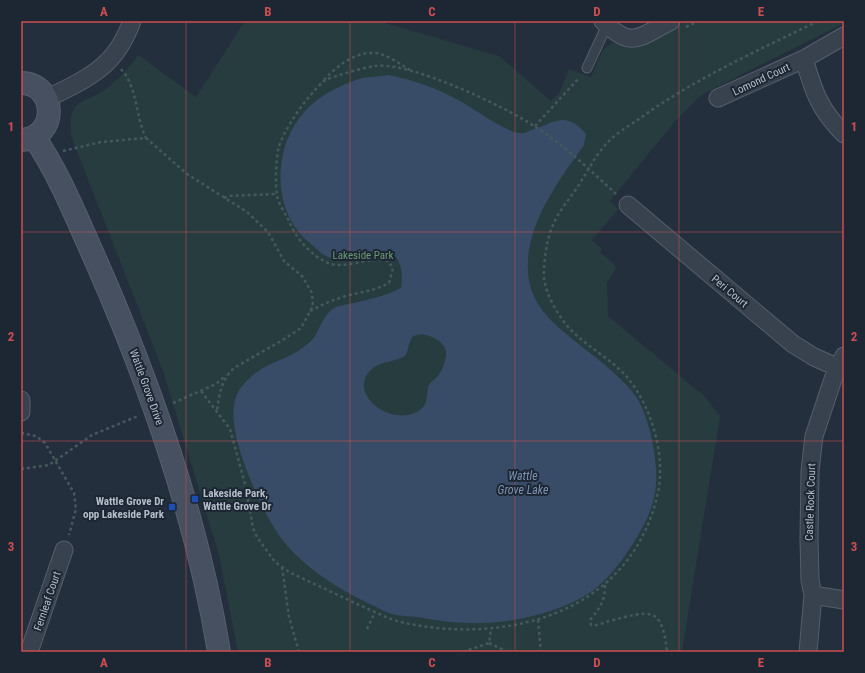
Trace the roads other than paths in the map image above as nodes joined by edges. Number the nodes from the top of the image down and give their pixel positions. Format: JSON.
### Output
{"nodes":[{"id":1,"x":132,"y":21,"type":"edge"},
{"id":2,"x":671,"y":21,"type":"edge"},
{"id":3,"x":605,"y":23,"type":"edge"},
{"id":4,"x":844,"y":36,"type":"edge"},
{"id":5,"x":804,"y":59,"type":"junction"},
{"id":6,"x":588,"y":68,"type":"road end"},
{"id":7,"x":21,"y":84,"type":"edge"},
{"id":8,"x":718,"y":98,"type":"dead end"},
{"id":9,"x":46,"y":99,"type":"junction"},
{"id":10,"x":844,"y":134,"type":"edge"},
{"id":11,"x":28,"y":138,"type":"edge"},
{"id":12,"x":628,"y":205,"type":"road end"},
{"id":13,"x":841,"y":362,"type":"edge"},
{"id":14,"x":21,"y":400,"type":"edge"},
{"id":15,"x":21,"y":412,"type":"edge"},
{"id":16,"x":64,"y":550,"type":"road end"},
{"id":17,"x":813,"y":595,"type":"junction"},
{"id":18,"x":844,"y":600,"type":"edge"},
{"id":19,"x":29,"y":652,"type":"edge"},
{"id":20,"x":219,"y":652,"type":"edge"},
{"id":21,"x":808,"y":652,"type":"edge"}],
"edges":[{"from":1,"to":9,"type":"street"},
{"from":2,"to":3,"type":"street"},
{"from":3,"to":6,"type":"lane"},
{"from":4,"to":5,"type":"street","name":"Lomond Court"},
{"from":5,"to":8,"type":"street","name":"Lomond Court"},
{"from":5,"to":10,"type":"street","name":"Lomond Court"},
{"from":7,"to":9,"type":"street"},
{"from":9,"to":11,"type":"street"},
{"from":11,"to":20,"type":"street","name":"Wattle Grove Drive"},
{"from":12,"to":13,"type":"street","name":"Peri Court"},
{"from":13,"to":17,"type":"street","name":"Castle Rock Court"},
{"from":14,"to":15,"type":"street"},
{"from":16,"to":19,"type":"street","name":"Fernleaf Court"},
{"from":17,"to":18,"type":"street"},
{"from":17,"to":21,"type":"street","name":"Castle Rock Court"}]}
